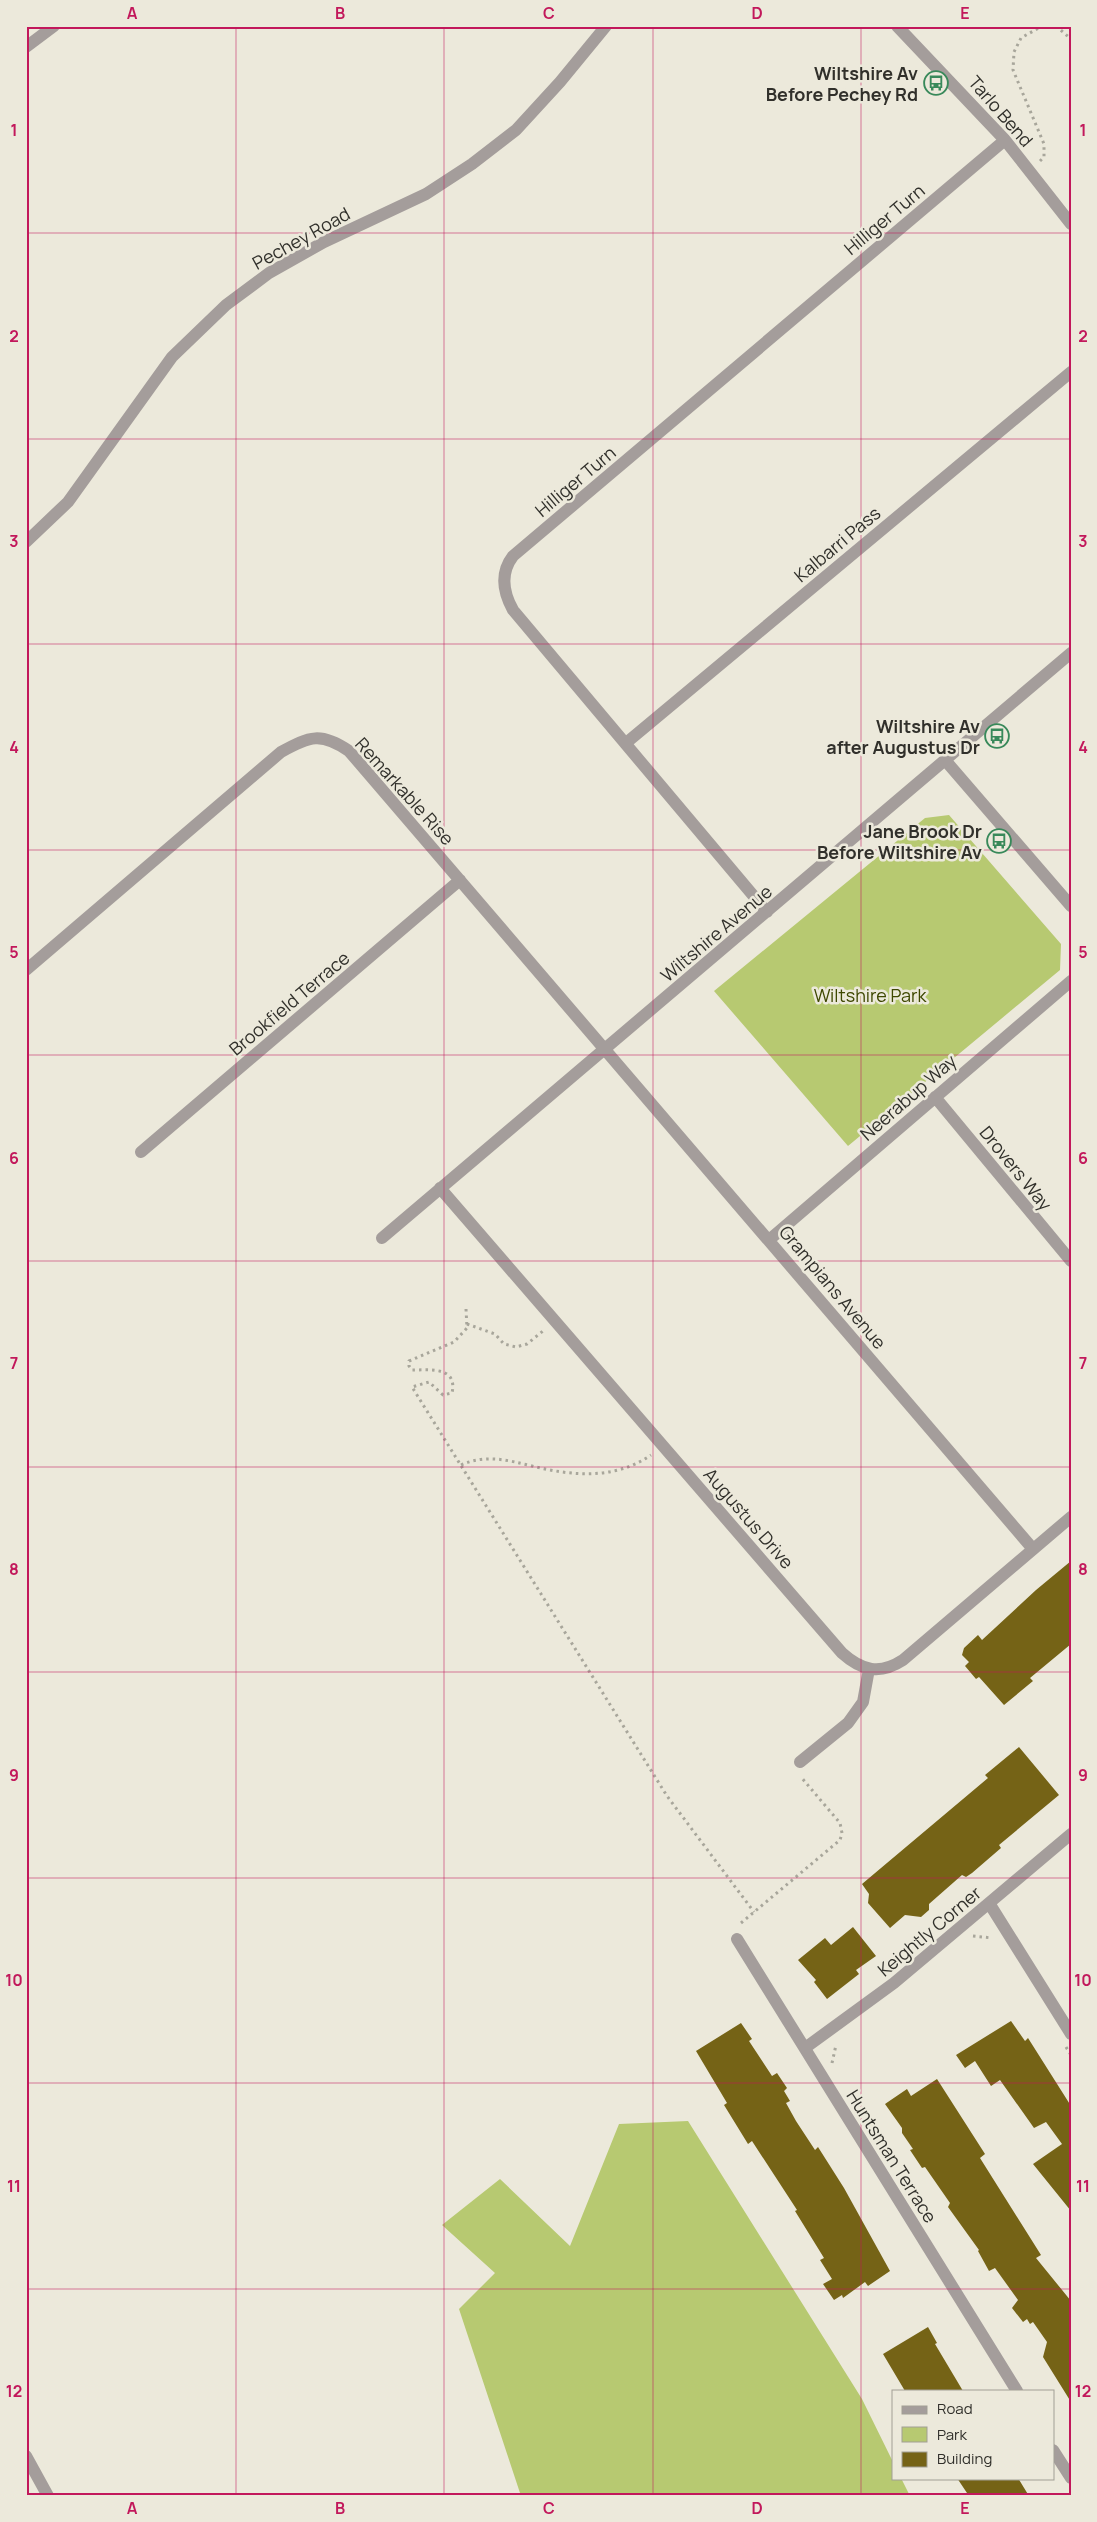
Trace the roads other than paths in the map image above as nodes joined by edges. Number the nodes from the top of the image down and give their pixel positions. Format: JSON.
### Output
{"nodes":[{"id":1,"x":54,"y":26,"type":"edge"},
{"id":2,"x":606,"y":26,"type":"edge"},
{"id":3,"x":898,"y":26,"type":"edge"},
{"id":4,"x":26,"y":47,"type":"edge"},
{"id":5,"x":1004,"y":140,"type":"junction"},
{"id":6,"x":1071,"y":224,"type":"edge"},
{"id":7,"x":1071,"y":372,"type":"edge"},
{"id":8,"x":26,"y":542,"type":"edge"},
{"id":9,"x":1071,"y":653,"type":"edge"},
{"id":10,"x":626,"y":743,"type":"junction"},
{"id":11,"x":946,"y":760,"type":"junction"},
{"id":12,"x":460,"y":880,"type":"junction"},
{"id":13,"x":1071,"y":906,"type":"edge"},
{"id":14,"x":768,"y":912,"type":"junction"},
{"id":15,"x":26,"y":970,"type":"edge"},
{"id":16,"x":1071,"y":981,"type":"edge"},
{"id":17,"x":606,"y":1048,"type":"junction"},
{"id":18,"x":935,"y":1096,"type":"junction"},
{"id":19,"x":141,"y":1152,"type":"dead end"},
{"id":20,"x":440,"y":1188,"type":"junction"},
{"id":21,"x":382,"y":1238,"type":"dead end"},
{"id":22,"x":769,"y":1240,"type":"junction"},
{"id":23,"x":1071,"y":1261,"type":"edge"},
{"id":24,"x":1071,"y":1517,"type":"edge"},
{"id":25,"x":1033,"y":1550,"type":"junction"},
{"id":26,"x":868,"y":1669,"type":"junction"},
{"id":27,"x":800,"y":1768,"type":"road end"},
{"id":28,"x":1071,"y":1834,"type":"edge"},
{"id":29,"x":989,"y":1903,"type":"junction"},
{"id":30,"x":737,"y":1939,"type":"dead end"},
{"id":31,"x":1066,"y":2037,"type":"edge"},
{"id":32,"x":805,"y":2048,"type":"junction"},
{"id":33,"x":1016,"y":2390,"type":"edge"},
{"id":34,"x":1054,"y":2452,"type":"edge"},
{"id":35,"x":26,"y":2456,"type":"edge"},
{"id":36,"x":1071,"y":2478,"type":"edge"},
{"id":37,"x":48,"y":2496,"type":"edge"}],
"edges":[{"from":1,"to":4,"type":"street"},
{"from":2,"to":8,"type":"street","name":"Pechey Road"},
{"from":3,"to":5,"type":"street","name":"Tarlo Bend"},
{"from":5,"to":6,"type":"street","name":"Tarlo Bend"},
{"from":5,"to":10,"type":"street","name":"Hilliger Turn"},
{"from":7,"to":10,"type":"street","name":"Kalbarri Pass"},
{"from":9,"to":11,"type":"street","name":"Wiltshire Avenue"},
{"from":10,"to":14,"type":"street","name":"Hilliger Turn"},
{"from":11,"to":13,"type":"street"},
{"from":11,"to":14,"type":"street","name":"Wiltshire Avenue"},
{"from":12,"to":15,"type":"street","name":"Remarkable Rise"},
{"from":12,"to":17,"type":"street","name":"Remarkable Rise"},
{"from":12,"to":19,"type":"street","name":"Brookfield Terrace"},
{"from":14,"to":17,"type":"street","name":"Wiltshire Avenue"},
{"from":16,"to":18,"type":"street","name":"Neerabup Way"},
{"from":17,"to":20,"type":"street","name":"Wiltshire Avenue"},
{"from":17,"to":22,"type":"street","name":"Grampians Avenue"},
{"from":18,"to":22,"type":"street","name":"Neerabup Way"},
{"from":18,"to":23,"type":"street","name":"Drovers Way"},
{"from":20,"to":21,"type":"street","name":"Wiltshire Avenue"},
{"from":20,"to":26,"type":"street","name":"Augustus Drive"},
{"from":22,"to":25,"type":"street","name":"Grampians Avenue"},
{"from":24,"to":25,"type":"street"},
{"from":25,"to":26,"type":"street"},
{"from":26,"to":27,"type":"street"},
{"from":28,"to":29,"type":"street","name":"Keightly Corner"},
{"from":29,"to":31,"type":"street"},
{"from":29,"to":32,"type":"street","name":"Keightly Corner"},
{"from":30,"to":32,"type":"street","name":"Huntsman Terrace"},
{"from":32,"to":33,"type":"street","name":"Huntsman Terrace"},
{"from":34,"to":36,"type":"street"},
{"from":35,"to":37,"type":"street"}]}
